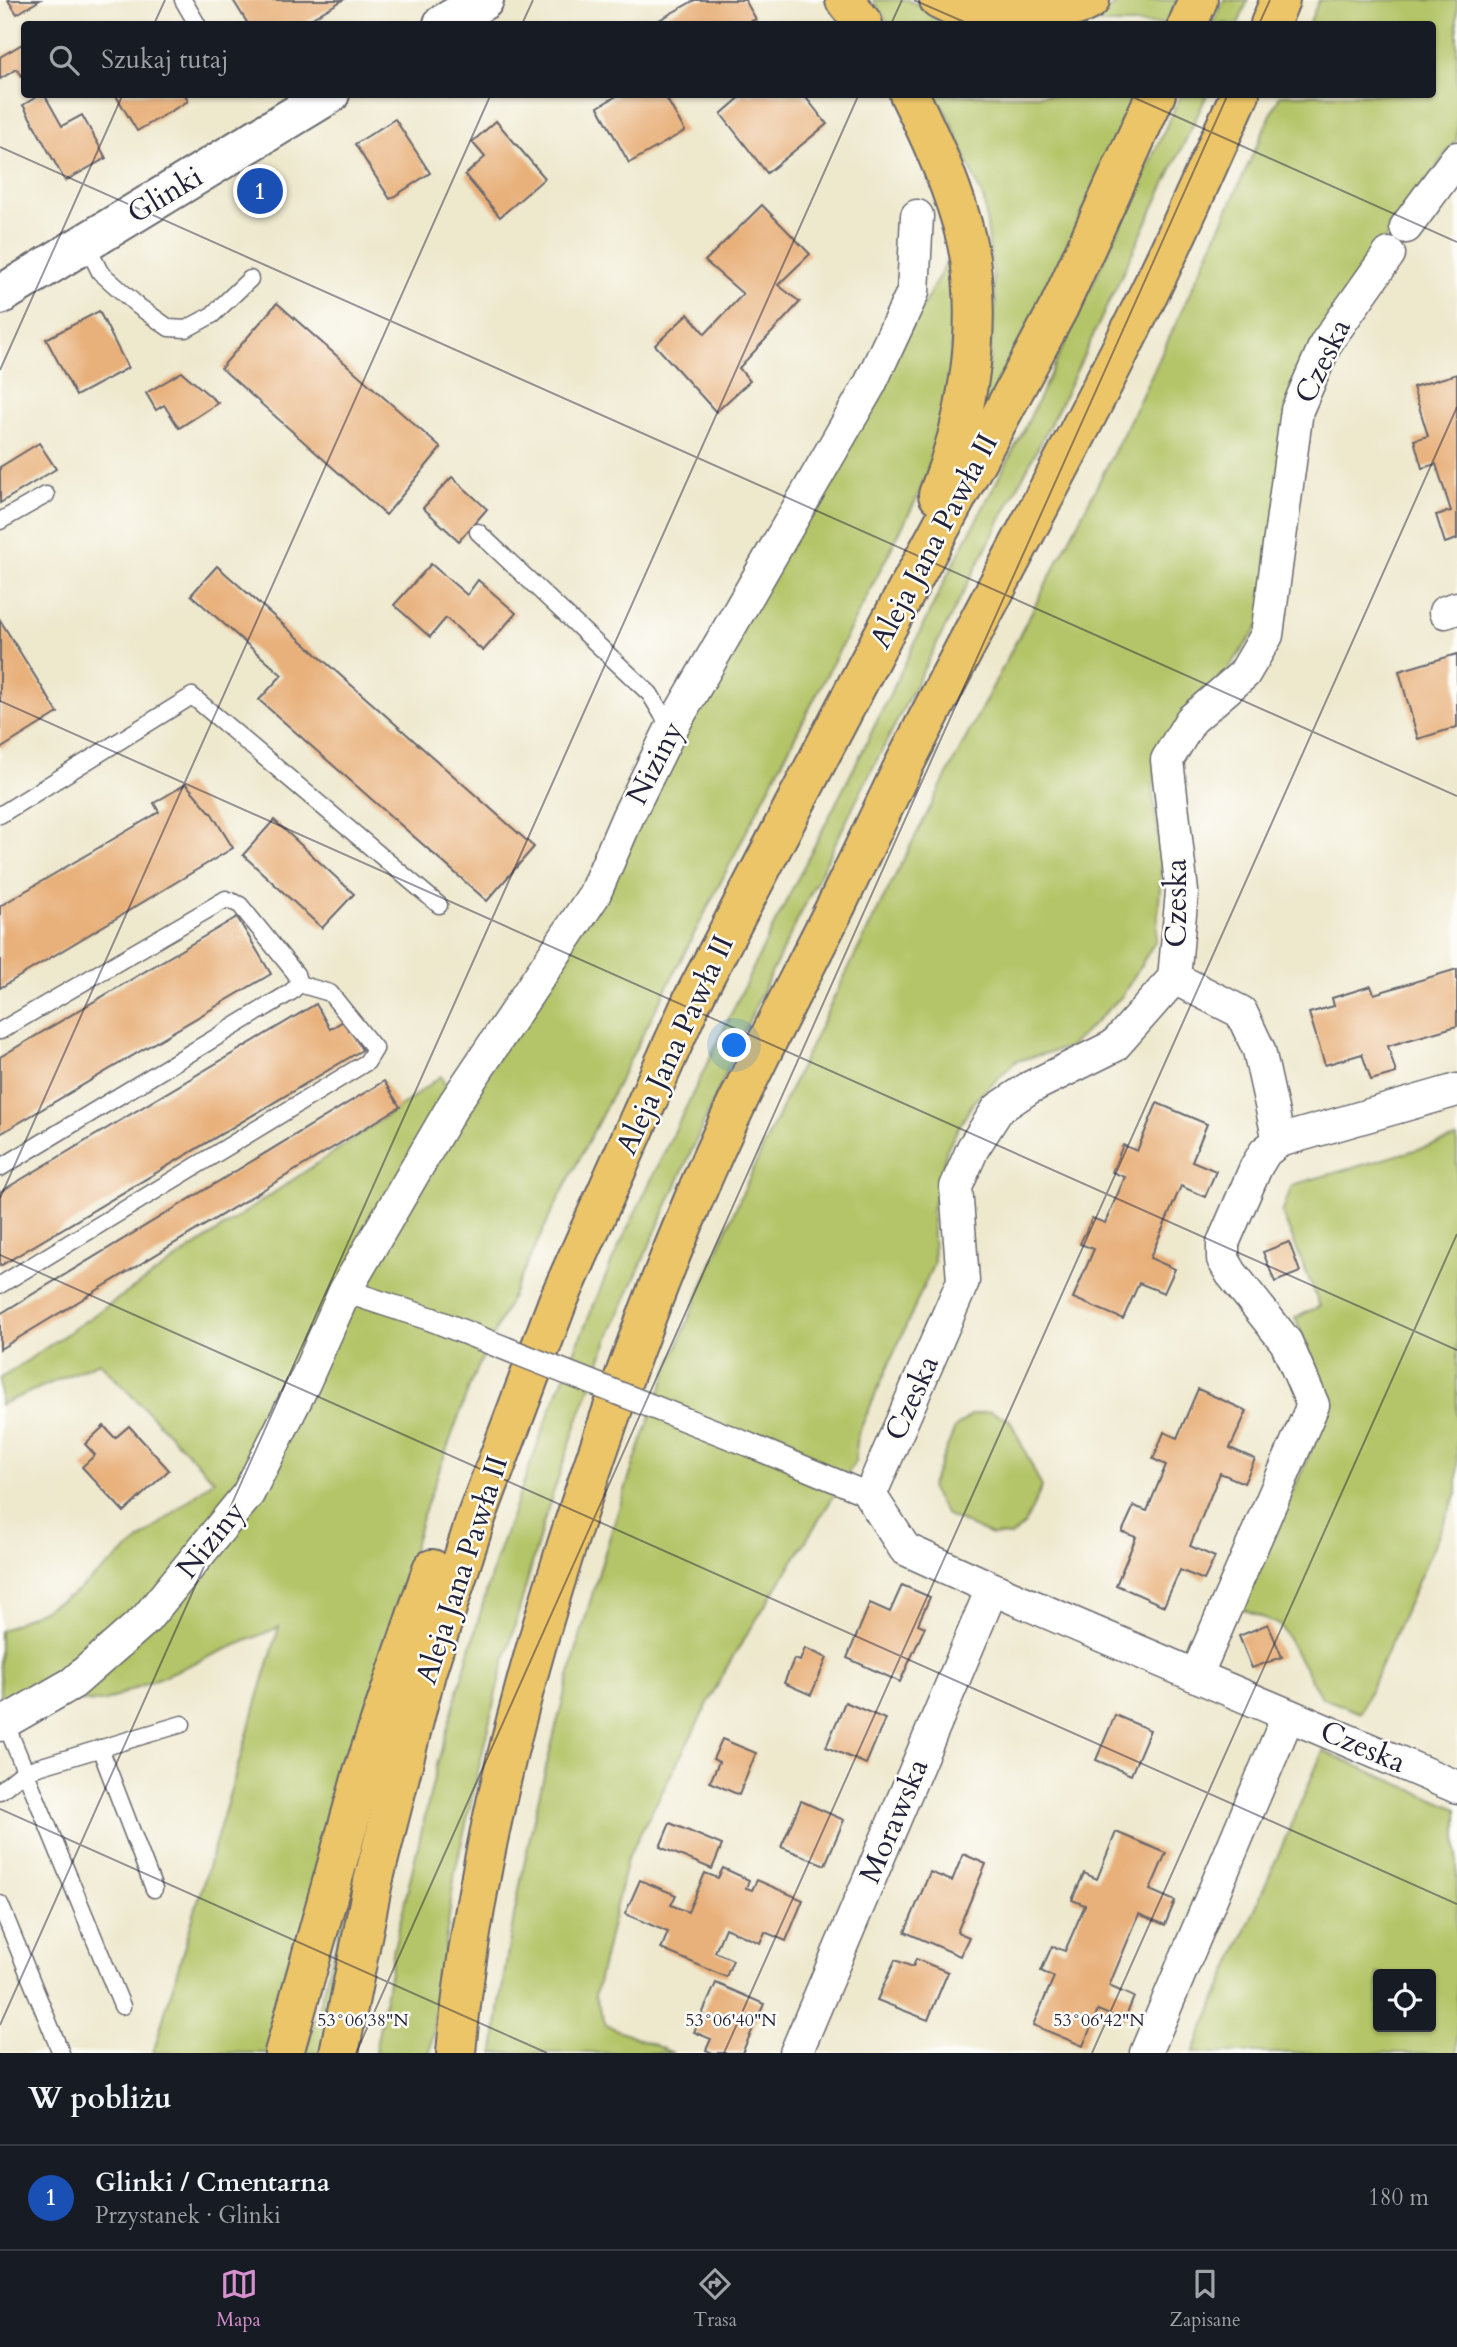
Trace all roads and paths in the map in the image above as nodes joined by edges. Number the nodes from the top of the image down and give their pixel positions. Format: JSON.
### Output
{"nodes":[{"id":1,"x":183,"y":0,"type":"edge"},
{"id":2,"x":484,"y":0,"type":"edge"},
{"id":3,"x":845,"y":0,"type":"edge"},
{"id":4,"x":939,"y":0,"type":"edge"},
{"id":5,"x":1090,"y":0,"type":"edge"},
{"id":6,"x":1198,"y":0,"type":"edge"},
{"id":7,"x":1280,"y":0,"type":"edge"},
{"id":8,"x":195,"y":21,"type":"edge"},
{"id":9,"x":448,"y":21,"type":"edge"},
{"id":10,"x":861,"y":21,"type":"edge"},
{"id":11,"x":1189,"y":21,"type":"edge"},
{"id":12,"x":1271,"y":21,"type":"edge"},
{"id":13,"x":323,"y":98,"type":"edge"},
{"id":14,"x":911,"y":98,"type":"edge"},
{"id":15,"x":1154,"y":98,"type":"edge"},
{"id":16,"x":1238,"y":98,"type":"edge"},
{"id":17,"x":1457,"y":158,"type":"edge"},
{"id":18,"x":917,"y":216,"type":"dead end"},
{"id":19,"x":1406,"y":227,"type":"dead end"},
{"id":20,"x":86,"y":244,"type":"junction"},
{"id":21,"x":1389,"y":254,"type":"dead end"},
{"id":22,"x":250,"y":279,"type":"dead end"},
{"id":23,"x":0,"y":295,"type":"edge"},
{"id":24,"x":46,"y":495,"type":"dead end"},
{"id":25,"x":0,"y":522,"type":"edge"},
{"id":26,"x":478,"y":532,"type":"dead end"},
{"id":27,"x":882,"y":637,"type":"junction"},
{"id":28,"x":671,"y":729,"type":"junction"},
{"id":29,"x":0,"y":815,"type":"edge"},
{"id":30,"x":439,"y":905,"type":"dead end"},
{"id":31,"x":1174,"y":978,"type":"junction"},
{"id":32,"x":299,"y":984,"type":"junction"},
{"id":33,"x":0,"y":1031,"type":"edge"},
{"id":34,"x":1457,"y":1090,"type":"edge"},
{"id":35,"x":1279,"y":1141,"type":"junction"},
{"id":36,"x":0,"y":1168,"type":"edge"},
{"id":37,"x":591,"y":1227,"type":"junction"},
{"id":38,"x":0,"y":1285,"type":"edge"},
{"id":39,"x":345,"y":1292,"type":"junction"},
{"id":40,"x":870,"y":1495,"type":"junction"},
{"id":41,"x":992,"y":1589,"type":"junction"},
{"id":42,"x":1196,"y":1676,"type":"junction"},
{"id":43,"x":1288,"y":1716,"type":"junction"},
{"id":44,"x":2,"y":1723,"type":"edge"},
{"id":45,"x":182,"y":1724,"type":"dead end"},
{"id":46,"x":100,"y":1748,"type":"junction"},
{"id":47,"x":25,"y":1771,"type":"junction"},
{"id":48,"x":1457,"y":1787,"type":"edge"},
{"id":49,"x":0,"y":1791,"type":"edge"},
{"id":50,"x":154,"y":1889,"type":"dead end"},
{"id":51,"x":0,"y":1904,"type":"edge"},
{"id":52,"x":122,"y":2006,"type":"dead end"},
{"id":53,"x":61,"y":2053,"type":"edge"},
{"id":54,"x":284,"y":2053,"type":"edge"},
{"id":55,"x":340,"y":2053,"type":"edge"},
{"id":56,"x":456,"y":2053,"type":"edge"},
{"id":57,"x":796,"y":2053,"type":"edge"},
{"id":58,"x":1146,"y":2053,"type":"edge"}],
"edges":[{"from":1,"to":8,"type":"lane"},
{"from":2,"to":9,"type":"street"},
{"from":3,"to":10,"type":"main road"},
{"from":4,"to":5,"type":"main road"},
{"from":6,"to":11,"type":"main road"},
{"from":7,"to":12,"type":"main road"},
{"from":13,"to":20,"type":"street","name":"Glinki"},
{"from":14,"to":27,"type":"main road"},
{"from":15,"to":27,"type":"main road","name":"Aleja Jana Pawła II"},
{"from":16,"to":56,"type":"main road"},
{"from":17,"to":19,"type":"street"},
{"from":18,"to":28,"type":"street","name":"Niziny"},
{"from":20,"to":22,"type":"lane"},
{"from":20,"to":23,"type":"street","name":"Glinki"},
{"from":21,"to":31,"type":"street","name":"Czeska"},
{"from":24,"to":25,"type":"lane"},
{"from":26,"to":28,"type":"lane"},
{"from":27,"to":37,"type":"main road","name":"Aleja Jana Pawła II"},
{"from":28,"to":39,"type":"street","name":"Niziny"},
{"from":29,"to":30,"type":"lane"},
{"from":31,"to":35,"type":"street"},
{"from":31,"to":40,"type":"street","name":"Czeska"},
{"from":32,"to":33,"type":"lane"},
{"from":32,"to":36,"type":"lane"},
{"from":32,"to":38,"type":"lane"},
{"from":34,"to":35,"type":"street"},
{"from":35,"to":42,"type":"street"},
{"from":37,"to":54,"type":"main road"},
{"from":37,"to":55,"type":"main road","name":"Aleja Jana Pawła II"},
{"from":39,"to":40,"type":"street","bridge":true},
{"from":39,"to":44,"type":"street","name":"Niziny"},
{"from":40,"to":41,"type":"street","name":"Czeska"},
{"from":41,"to":42,"type":"street","name":"Czeska"},
{"from":41,"to":57,"type":"street","name":"Morawska"},
{"from":42,"to":43,"type":"street","name":"Czeska"},
{"from":43,"to":48,"type":"street","name":"Czeska"},
{"from":43,"to":58,"type":"street"},
{"from":44,"to":47,"type":"lane"},
{"from":45,"to":46,"type":"lane"},
{"from":46,"to":47,"type":"lane"},
{"from":46,"to":50,"type":"lane"},
{"from":47,"to":49,"type":"lane"},
{"from":47,"to":52,"type":"lane"},
{"from":51,"to":53,"type":"lane"}]}
